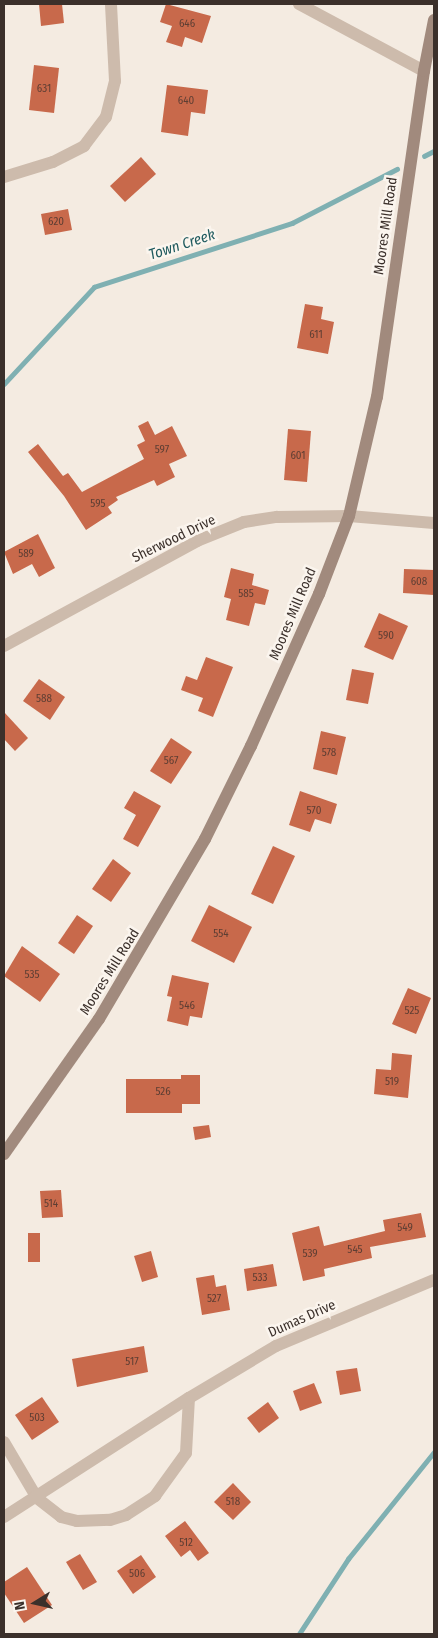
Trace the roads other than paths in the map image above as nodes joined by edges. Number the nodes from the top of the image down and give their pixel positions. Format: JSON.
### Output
{"nodes":[{"id":1,"x":111,"y":4,"type":"edge"},
{"id":2,"x":298,"y":4,"type":"edge"},
{"id":3,"x":434,"y":20,"type":"edge"},
{"id":4,"x":424,"y":71,"type":"junction"},
{"id":5,"x":4,"y":177,"type":"edge"},
{"id":6,"x":349,"y":516,"type":"junction"},
{"id":7,"x":434,"y":523,"type":"edge"},
{"id":8,"x":4,"y":646,"type":"edge"},
{"id":9,"x":4,"y":1154,"type":"edge"},
{"id":10,"x":434,"y":1280,"type":"edge"},
{"id":11,"x":189,"y":1398,"type":"junction"},
{"id":12,"x":4,"y":1442,"type":"edge"},
{"id":13,"x":37,"y":1498,"type":"junction"},
{"id":14,"x":4,"y":1517,"type":"edge"}],
"edges":[{"from":1,"to":5,"type":"street"},
{"from":2,"to":4,"type":"street"},
{"from":3,"to":4,"type":"street","name":"Moores Mill Road"},
{"from":4,"to":6,"type":"street","name":"Moores Mill Road"},
{"from":6,"to":7,"type":"street","name":"Sherwood Drive"},
{"from":6,"to":8,"type":"street","name":"Sherwood Drive"},
{"from":6,"to":9,"type":"street","name":"Moores Mill Road"},
{"from":10,"to":11,"type":"street","name":"Dumas Drive"},
{"from":11,"to":13,"type":"street","name":"Dumas Drive"},
{"from":11,"to":13,"type":"street"},
{"from":12,"to":13,"type":"street"},
{"from":13,"to":14,"type":"street","name":"Dumas Drive"}]}
